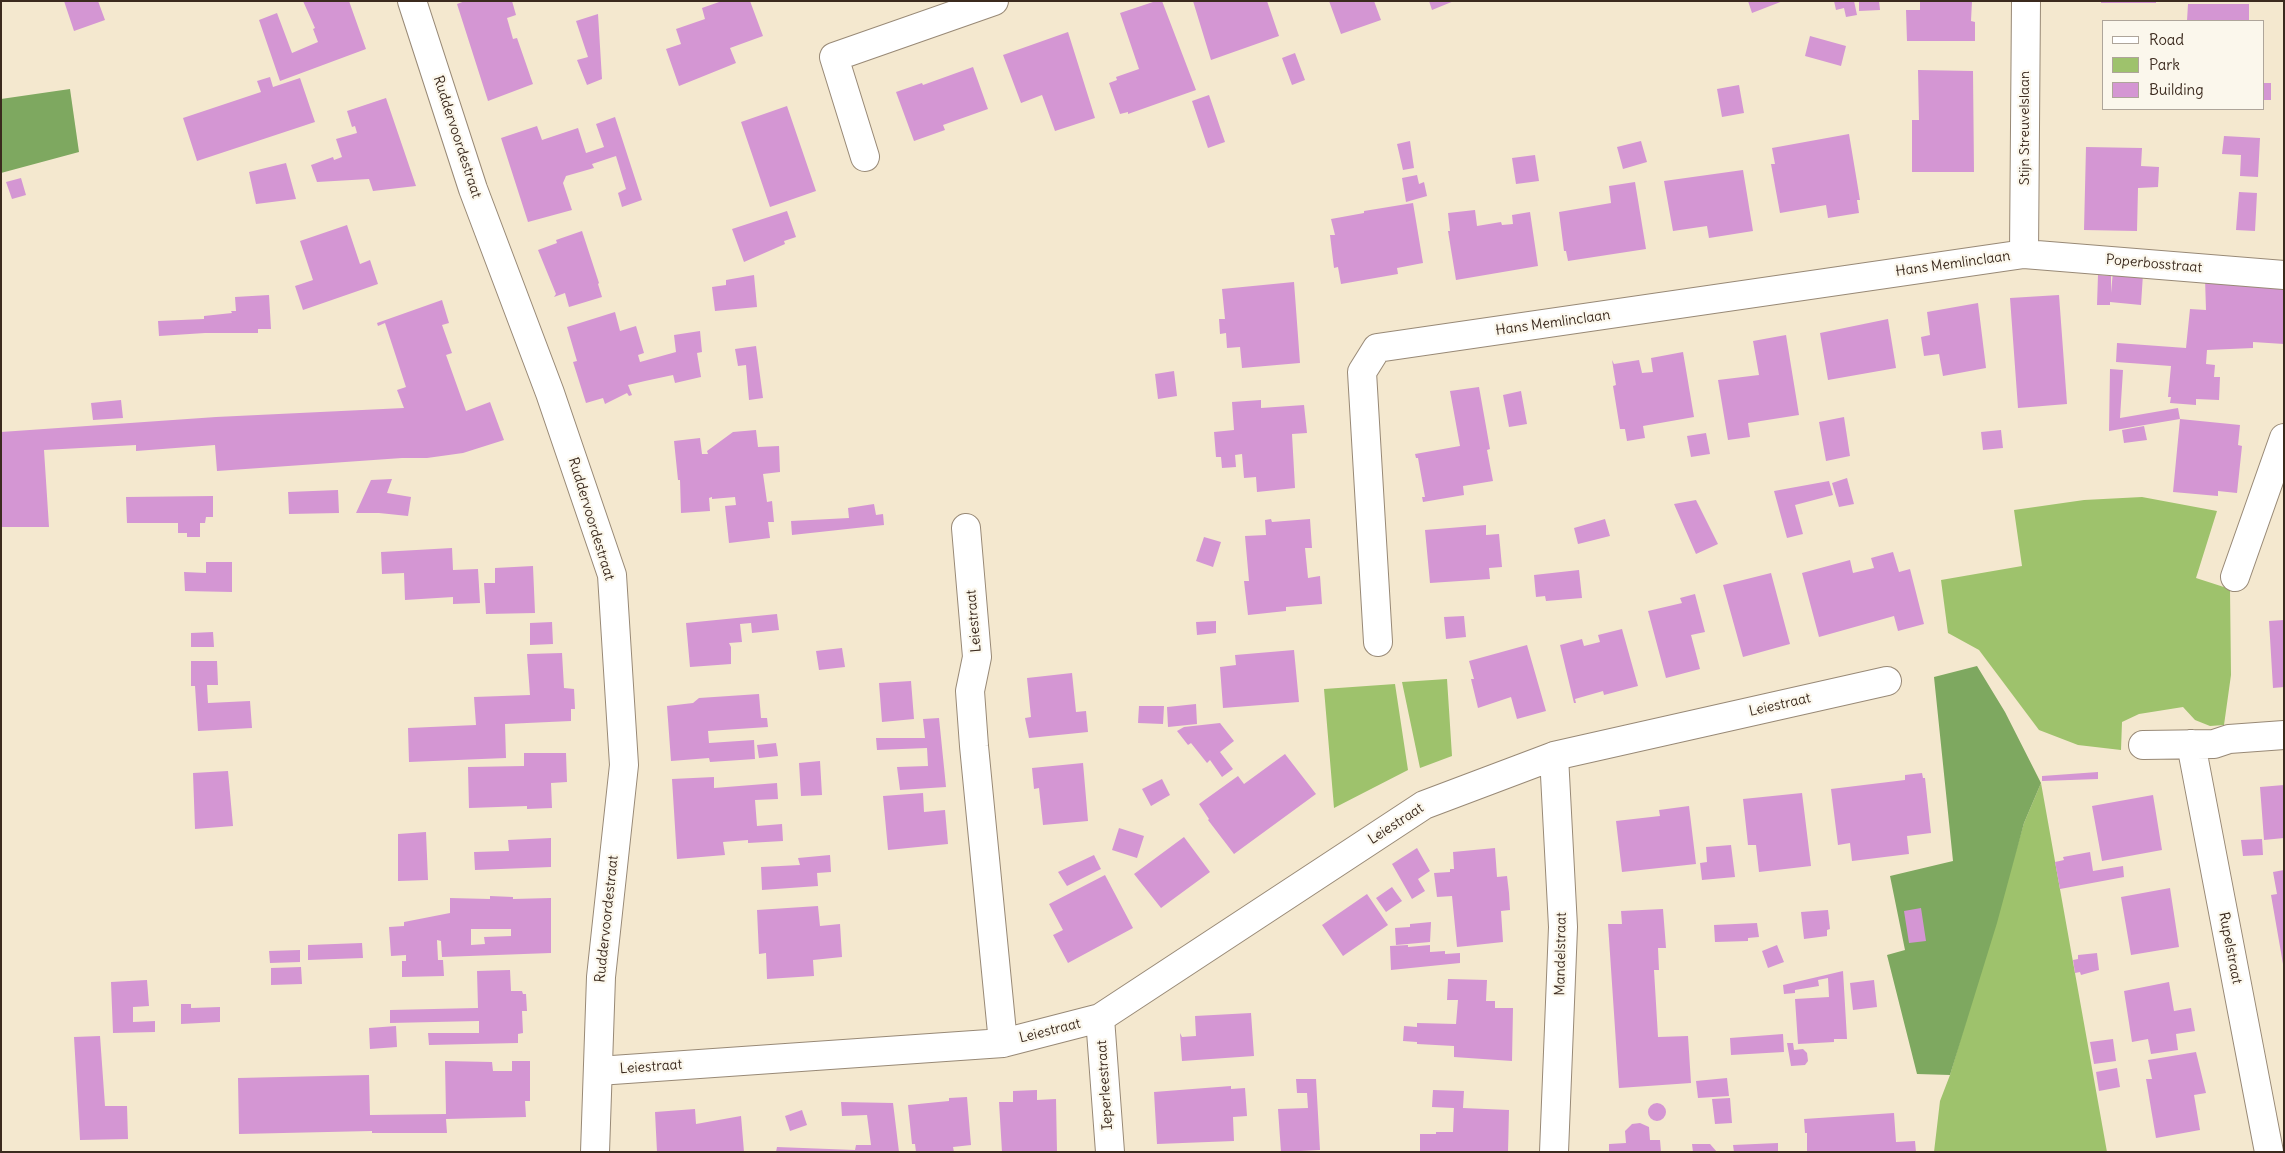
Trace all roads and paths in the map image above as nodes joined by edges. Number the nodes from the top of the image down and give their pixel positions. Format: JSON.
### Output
{"nodes":[{"id":1,"x":412,"y":1,"type":"edge"},
{"id":2,"x":994,"y":1,"type":"edge"},
{"id":3,"x":2026,"y":1,"type":"edge"},
{"id":4,"x":865,"y":157,"type":"dead end"},
{"id":5,"x":2024,"y":254,"type":"junction"},
{"id":6,"x":2284,"y":274,"type":"edge"},
{"id":7,"x":2284,"y":438,"type":"edge"},
{"id":8,"x":966,"y":528,"type":"dead end"},
{"id":9,"x":2235,"y":577,"type":"dead end"},
{"id":10,"x":1378,"y":642,"type":"dead end"},
{"id":11,"x":1886,"y":681,"type":"dead end"},
{"id":12,"x":2284,"y":735,"type":"edge"},
{"id":13,"x":2202,"y":744,"type":"junction"},
{"id":14,"x":2143,"y":745,"type":"dead end"},
{"id":15,"x":1554,"y":756,"type":"junction"},
{"id":16,"x":1100,"y":1018,"type":"junction"},
{"id":17,"x":1003,"y":1043,"type":"junction"},
{"id":18,"x":598,"y":1071,"type":"junction"},
{"id":19,"x":594,"y":1152,"type":"edge"},
{"id":20,"x":1110,"y":1152,"type":"edge"},
{"id":21,"x":1554,"y":1152,"type":"edge"},
{"id":22,"x":2270,"y":1152,"type":"edge"}],
"edges":[{"from":1,"to":18,"type":"street","name":"Ruddervoordestraat"},
{"from":2,"to":4,"type":"street"},
{"from":3,"to":5,"type":"street","name":"Stijn Streuvelslaan"},
{"from":5,"to":6,"type":"street","name":"Poperbosstraat"},
{"from":5,"to":10,"type":"street","name":"Hans Memlinclaan"},
{"from":7,"to":9,"type":"street"},
{"from":8,"to":17,"type":"street","name":"Leiestraat"},
{"from":11,"to":15,"type":"street","name":"Leiestraat"},
{"from":12,"to":13,"type":"street"},
{"from":13,"to":14,"type":"street"},
{"from":13,"to":22,"type":"street","name":"Rupelstraat"},
{"from":15,"to":16,"type":"street","name":"Leiestraat"},
{"from":15,"to":21,"type":"street","name":"Mandelstraat"},
{"from":16,"to":17,"type":"street","name":"Leiestraat"},
{"from":16,"to":20,"type":"street","name":"Ieperleestraat"},
{"from":17,"to":18,"type":"street","name":"Leiestraat"},
{"from":18,"to":19,"type":"street","name":"Ruddervoordestraat"}]}
